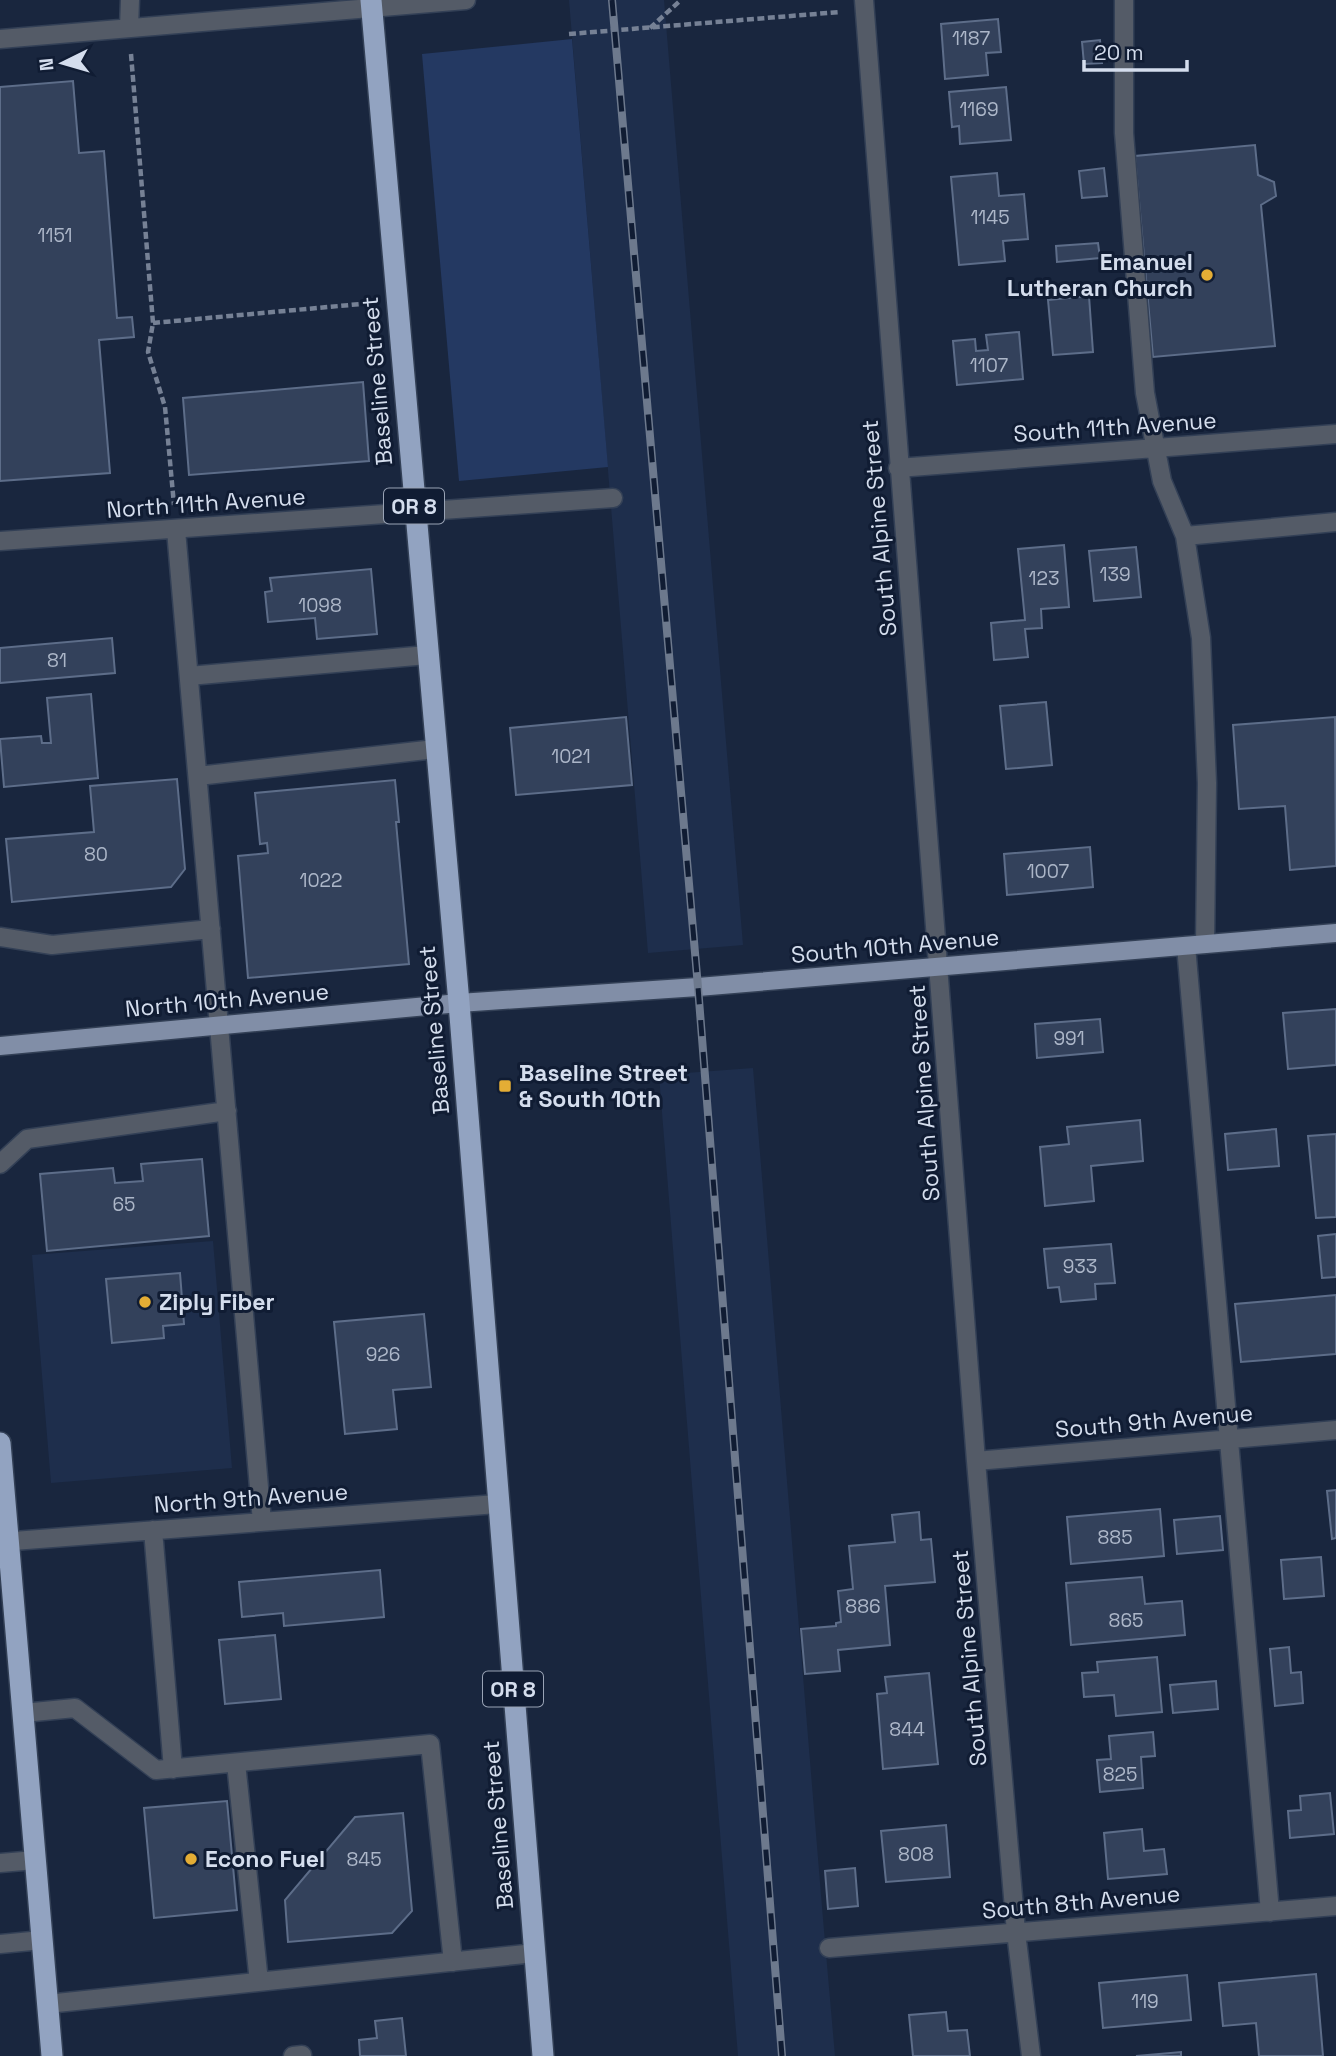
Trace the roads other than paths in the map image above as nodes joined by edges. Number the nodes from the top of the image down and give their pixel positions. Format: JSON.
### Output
{"nodes":[{"id":1,"x":130,"y":0,"type":"edge"},
{"id":2,"x":466,"y":0,"type":"edge"},
{"id":3,"x":1124,"y":0,"type":"edge"},
{"id":4,"x":371,"y":4,"type":"edge"},
{"id":5,"x":865,"y":5,"type":"edge"},
{"id":6,"x":130,"y":28,"type":"junction"},
{"id":7,"x":0,"y":39,"type":"edge"},
{"id":8,"x":1336,"y":434,"type":"edge"},
{"id":9,"x":1157,"y":448,"type":"junction"},
{"id":10,"x":898,"y":468,"type":"junction"},
{"id":11,"x":613,"y":498,"type":"dead end"},
{"id":12,"x":415,"y":514,"type":"junction"},
{"id":13,"x":1336,"y":522,"type":"edge"},
{"id":14,"x":176,"y":530,"type":"junction"},
{"id":15,"x":1185,"y":536,"type":"junction"},
{"id":16,"x":0,"y":541,"type":"edge"},
{"id":17,"x":427,"y":655,"type":"junction"},
{"id":18,"x":189,"y":676,"type":"junction"},
{"id":19,"x":435,"y":749,"type":"junction"},
{"id":20,"x":198,"y":776,"type":"junction"},
{"id":21,"x":211,"y":929,"type":"junction"},
{"id":22,"x":1336,"y":933,"type":"edge"},
{"id":23,"x":0,"y":937,"type":"edge"},
{"id":24,"x":1205,"y":944,"type":"junction"},
{"id":25,"x":1186,"y":946,"type":"junction"},
{"id":26,"x":940,"y":967,"type":"junction"},
{"id":27,"x":459,"y":1003,"type":"junction"},
{"id":28,"x":219,"y":1026,"type":"junction"},
{"id":29,"x":0,"y":1046,"type":"edge"},
{"id":30,"x":226,"y":1111,"type":"junction"},
{"id":31,"x":0,"y":1164,"type":"edge"},
{"id":32,"x":1336,"y":1430,"type":"edge"},
{"id":33,"x":1229,"y":1439,"type":"junction"},
{"id":34,"x":0,"y":1443,"type":"edge"},
{"id":35,"x":976,"y":1461,"type":"junction"},
{"id":36,"x":497,"y":1504,"type":"junction"},
{"id":37,"x":262,"y":1522,"type":"junction"},
{"id":38,"x":153,"y":1530,"type":"junction"},
{"id":39,"x":4,"y":1541,"type":"edge"},
{"id":40,"x":23,"y":1713,"type":"junction"},
{"id":41,"x":236,"y":1763,"type":"junction"},
{"id":42,"x":173,"y":1769,"type":"junction"},
{"id":43,"x":35,"y":1860,"type":"junction"},
{"id":44,"x":0,"y":1863,"type":"edge"},
{"id":45,"x":1336,"y":1906,"type":"edge"},
{"id":46,"x":1270,"y":1912,"type":"junction"},
{"id":47,"x":1016,"y":1932,"type":"junction"},
{"id":48,"x":42,"y":1940,"type":"junction"},
{"id":49,"x":0,"y":1944,"type":"edge"},
{"id":50,"x":829,"y":1948,"type":"dead end"},
{"id":51,"x":535,"y":1953,"type":"junction"},
{"id":52,"x":453,"y":1962,"type":"junction"},
{"id":53,"x":259,"y":1982,"type":"junction"},
{"id":54,"x":47,"y":2004,"type":"junction"},
{"id":55,"x":302,"y":2055,"type":"edge"},
{"id":56,"x":52,"y":2056,"type":"edge"},
{"id":57,"x":293,"y":2056,"type":"edge"},
{"id":58,"x":543,"y":2056,"type":"edge"},
{"id":59,"x":1031,"y":2056,"type":"edge"}],
"edges":[{"from":1,"to":6,"type":"street"},
{"from":2,"to":4,"type":"street"},
{"from":3,"to":9,"type":"street"},
{"from":4,"to":6,"type":"street"},
{"from":4,"to":12,"type":"highway","name":"Baseline Street","number":"OR 8"},
{"from":5,"to":10,"type":"street","name":"South Alpine Street"},
{"from":6,"to":7,"type":"street"},
{"from":8,"to":9,"type":"street","name":"South 11th Avenue"},
{"from":9,"to":10,"type":"street","name":"South 11th Avenue"},
{"from":9,"to":15,"type":"street"},
{"from":10,"to":26,"type":"street","name":"South Alpine Street"},
{"from":11,"to":12,"type":"street"},
{"from":12,"to":14,"type":"street","name":"North 11th Avenue"},
{"from":12,"to":17,"type":"highway","name":"Baseline Street","number":"OR 8"},
{"from":13,"to":15,"type":"street"},
{"from":14,"to":16,"type":"street","name":"North 11th Avenue"},
{"from":14,"to":18,"type":"street"},
{"from":15,"to":24,"type":"street"},
{"from":17,"to":18,"type":"street"},
{"from":17,"to":19,"type":"highway","name":"Baseline Street","number":"OR 8"},
{"from":18,"to":20,"type":"street"},
{"from":19,"to":20,"type":"street"},
{"from":19,"to":27,"type":"highway","name":"Baseline Street","number":"OR 8"},
{"from":20,"to":21,"type":"street"},
{"from":21,"to":23,"type":"street"},
{"from":21,"to":28,"type":"street"},
{"from":22,"to":24,"type":"main road","name":"South 10th Avenue"},
{"from":24,"to":25,"type":"main road","name":"South 10th Avenue"},
{"from":25,"to":26,"type":"main road","name":"South 10th Avenue"},
{"from":25,"to":33,"type":"street"},
{"from":26,"to":27,"type":"main road","name":"South 10th Avenue"},
{"from":26,"to":35,"type":"street","name":"South Alpine Street"},
{"from":27,"to":28,"type":"main road","name":"North 10th Avenue"},
{"from":27,"to":36,"type":"highway","name":"Baseline Street","number":"OR 8"},
{"from":28,"to":29,"type":"main road","name":"North 10th Avenue"},
{"from":28,"to":30,"type":"street"},
{"from":30,"to":31,"type":"street"},
{"from":30,"to":37,"type":"street"},
{"from":32,"to":33,"type":"street","name":"South 9th Avenue"},
{"from":33,"to":35,"type":"street","name":"South 9th Avenue"},
{"from":33,"to":46,"type":"street"},
{"from":34,"to":39,"type":"highway"},
{"from":35,"to":47,"type":"street","name":"South Alpine Street"},
{"from":36,"to":37,"type":"street","name":"North 9th Avenue"},
{"from":36,"to":51,"type":"highway","name":"Baseline Street","number":"OR 8"},
{"from":37,"to":38,"type":"street","name":"North 9th Avenue"},
{"from":38,"to":39,"type":"street","name":"North 9th Avenue"},
{"from":38,"to":42,"type":"street"},
{"from":39,"to":40,"type":"highway"},
{"from":40,"to":42,"type":"street"},
{"from":40,"to":43,"type":"highway"},
{"from":41,"to":42,"type":"street"},
{"from":41,"to":52,"type":"street"},
{"from":41,"to":53,"type":"street"},
{"from":43,"to":44,"type":"street"},
{"from":43,"to":48,"type":"highway"},
{"from":45,"to":46,"type":"street","name":"South 8th Avenue"},
{"from":46,"to":47,"type":"street","name":"South 8th Avenue"},
{"from":47,"to":50,"type":"street","name":"South 8th Avenue"},
{"from":47,"to":59,"type":"street","name":"South Alpine Street"},
{"from":48,"to":49,"type":"street"},
{"from":48,"to":54,"type":"highway"},
{"from":51,"to":52,"type":"street"},
{"from":51,"to":58,"type":"highway","name":"Baseline Street","number":"OR 8"},
{"from":52,"to":53,"type":"street"},
{"from":53,"to":54,"type":"street"},
{"from":54,"to":56,"type":"highway"},
{"from":55,"to":57,"type":"street"}]}
